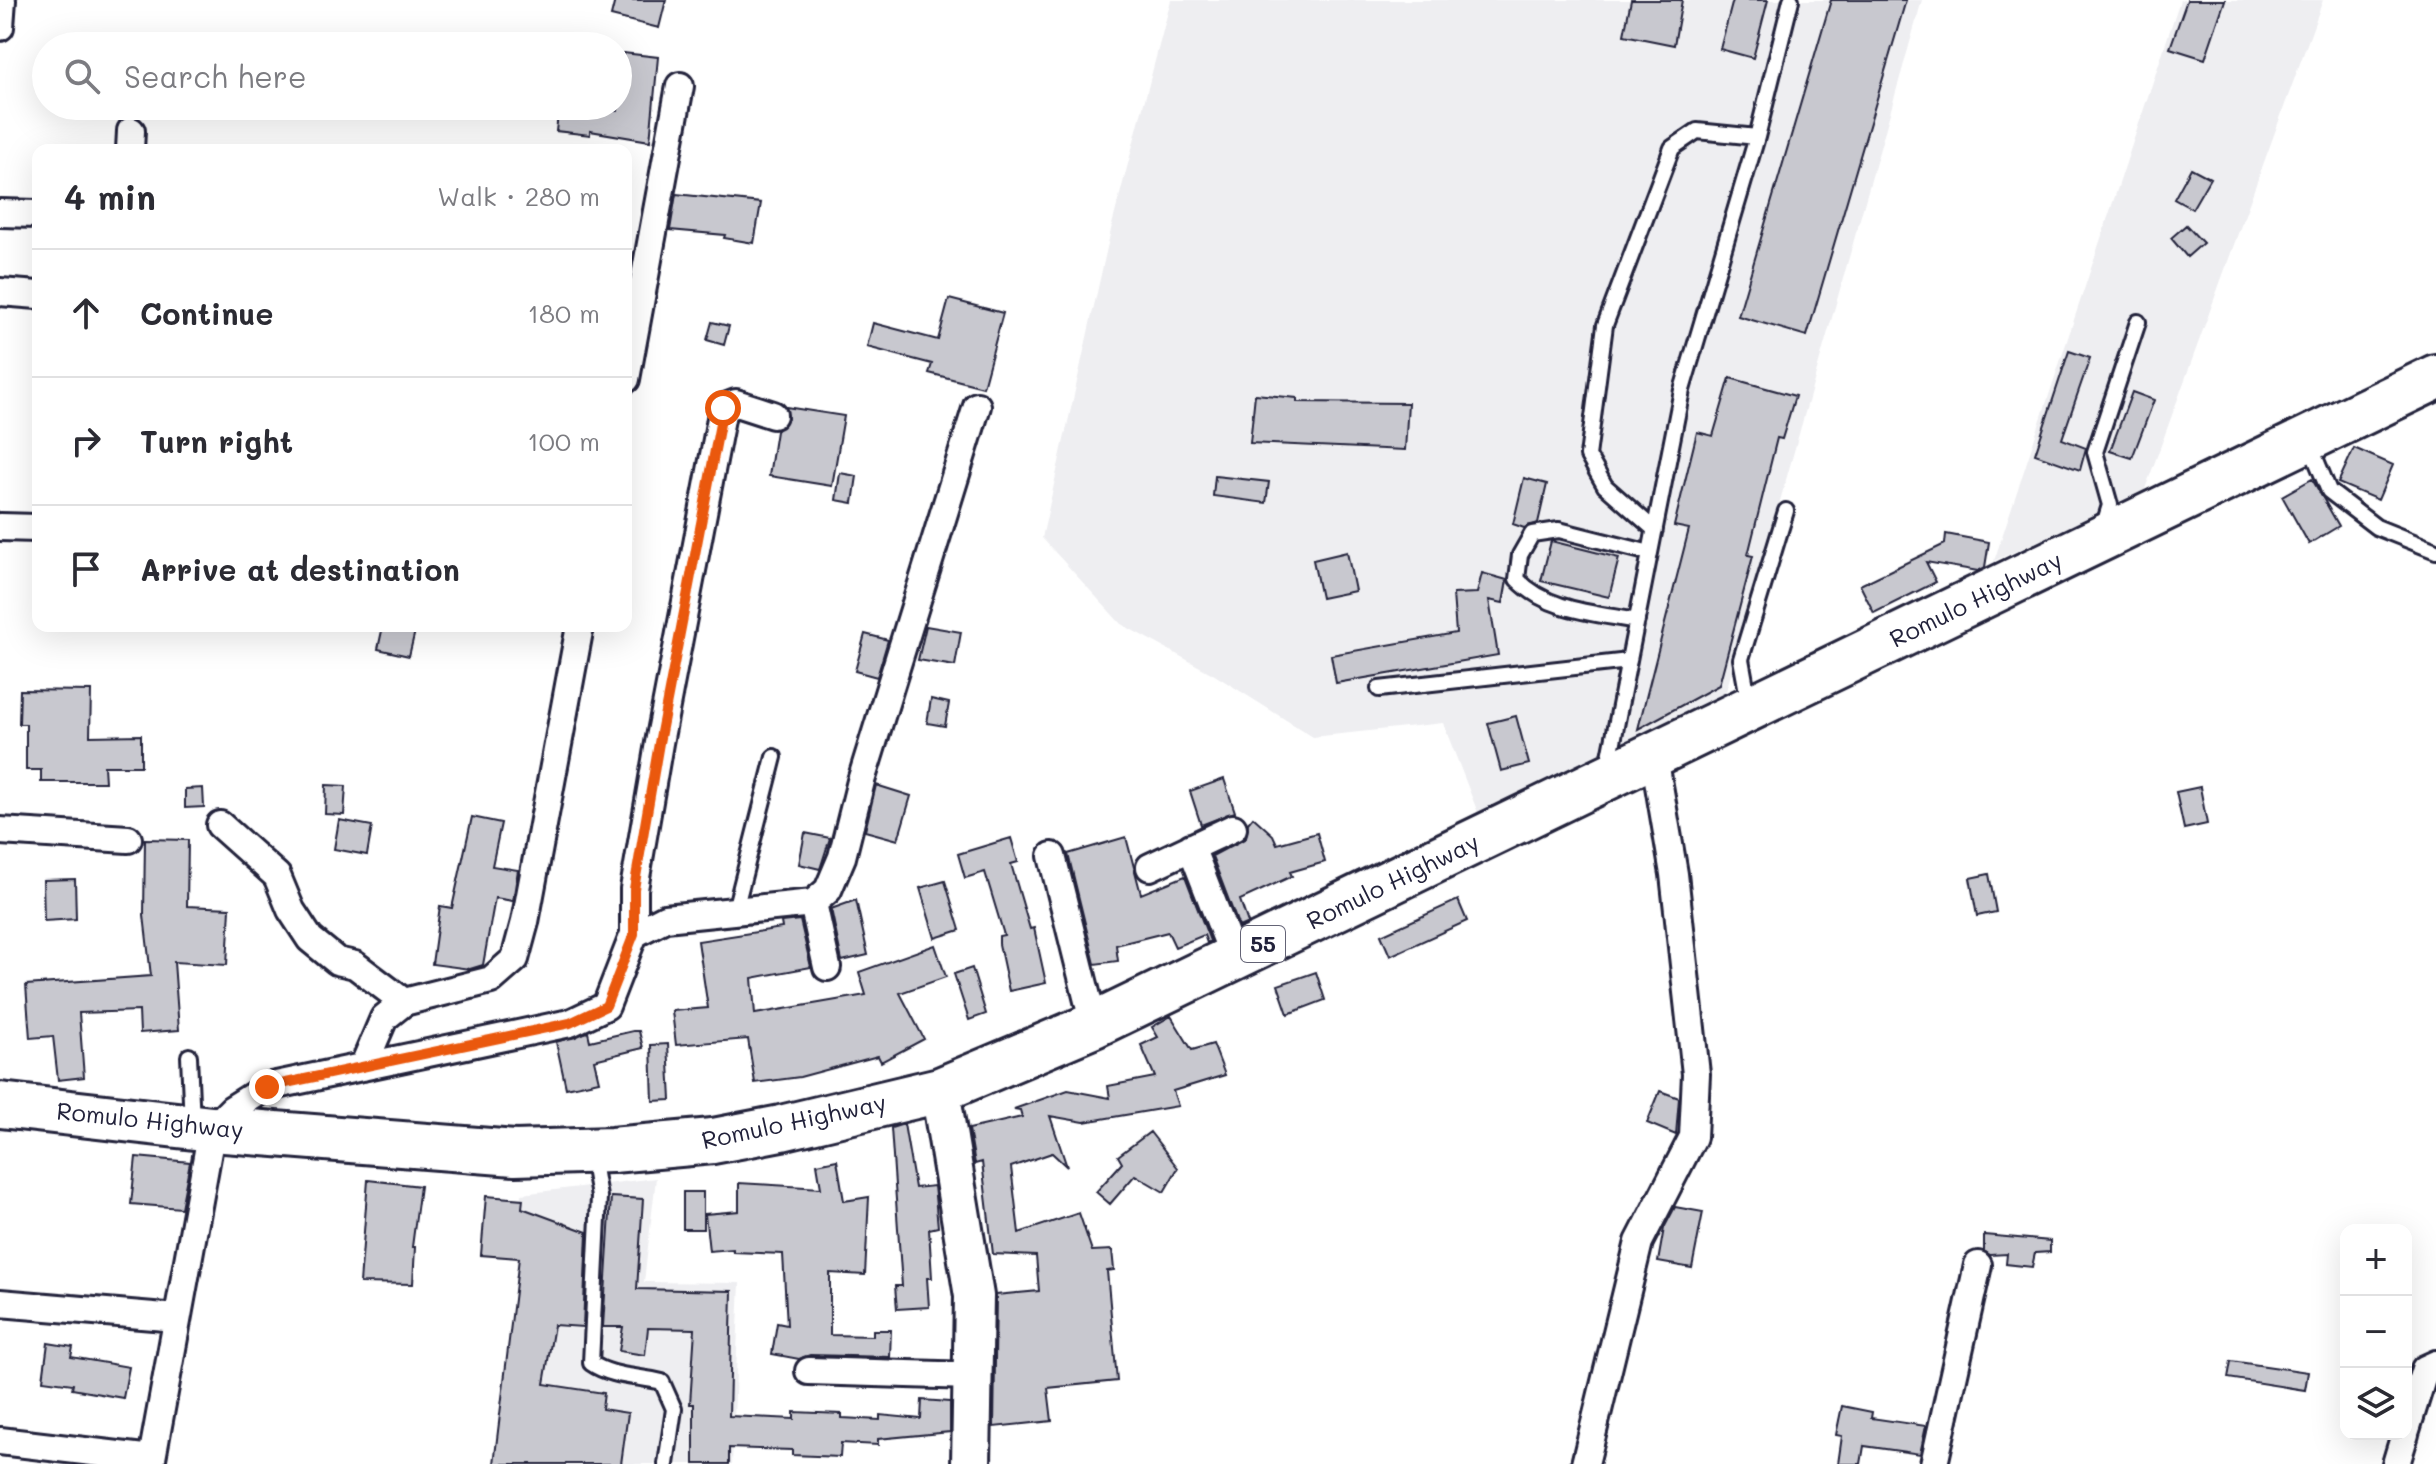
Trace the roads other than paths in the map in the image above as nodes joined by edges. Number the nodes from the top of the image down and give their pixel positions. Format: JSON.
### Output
{"nodes":[{"id":1,"x":2,"y":0,"type":"edge"},
{"id":2,"x":1791,"y":0,"type":"edge"},
{"id":3,"x":0,"y":27,"type":"edge"},
{"id":4,"x":680,"y":86,"type":"dead end"},
{"id":5,"x":1757,"y":137,"type":"junction"},
{"id":6,"x":0,"y":213,"type":"edge"},
{"id":7,"x":32,"y":214,"type":"edge"},
{"id":8,"x":0,"y":292,"type":"edge"},
{"id":9,"x":32,"y":295,"type":"edge"},
{"id":10,"x":2138,"y":322,"type":"dead end"},
{"id":11,"x":632,"y":346,"type":"edge"},
{"id":12,"x":2436,"y":377,"type":"edge"},
{"id":13,"x":977,"y":406,"type":"dead end"},
{"id":14,"x":773,"y":415,"type":"dead end"},
{"id":15,"x":2308,"y":439,"type":"junction"},
{"id":16,"x":1786,"y":511,"type":"dead end"},
{"id":17,"x":0,"y":527,"type":"edge"},
{"id":18,"x":32,"y":528,"type":"edge"},
{"id":19,"x":1655,"y":530,"type":"junction"},
{"id":20,"x":2100,"y":539,"type":"junction"},
{"id":21,"x":2436,"y":551,"type":"edge"},
{"id":22,"x":1650,"y":553,"type":"junction"},
{"id":23,"x":1637,"y":621,"type":"junction"},
{"id":24,"x":579,"y":632,"type":"edge"},
{"id":25,"x":1629,"y":661,"type":"junction"},
{"id":26,"x":1379,"y":689,"type":"dead end"},
{"id":27,"x":1750,"y":709,"type":"junction"},
{"id":28,"x":1654,"y":756,"type":"junction"},
{"id":29,"x":774,"y":757,"type":"dead end"},
{"id":30,"x":1606,"y":780,"type":"junction"},
{"id":31,"x":220,"y":825,"type":"dead end"},
{"id":32,"x":1233,"y":828,"type":"dead end"},
{"id":33,"x":0,"y":831,"type":"edge"},
{"id":34,"x":128,"y":839,"type":"dead end"},
{"id":35,"x":1191,"y":847,"type":"junction"},
{"id":36,"x":1052,"y":856,"type":"dead end"},
{"id":37,"x":1150,"y":867,"type":"dead end"},
{"id":38,"x":813,"y":903,"type":"junction"},
{"id":39,"x":735,"y":910,"type":"junction"},
{"id":40,"x":634,"y":934,"type":"junction"},
{"id":41,"x":1234,"y":958,"type":"junction"},
{"id":42,"x":827,"y":967,"type":"dead end"},
{"id":43,"x":404,"y":1002,"type":"junction"},
{"id":44,"x":1094,"y":1025,"type":"junction"},
{"id":45,"x":189,"y":1056,"type":"dead end"},
{"id":46,"x":363,"y":1067,"type":"junction"},
{"id":47,"x":940,"y":1090,"type":"junction"},
{"id":48,"x":0,"y":1105,"type":"edge"},
{"id":49,"x":202,"y":1128,"type":"junction"},
{"id":50,"x":592,"y":1151,"type":"junction"},
{"id":51,"x":1978,"y":1265,"type":"dead end"},
{"id":52,"x":0,"y":1303,"type":"edge"},
{"id":53,"x":177,"y":1318,"type":"junction"},
{"id":54,"x":2436,"y":1364,"type":"edge"},
{"id":55,"x":809,"y":1371,"type":"dead end"},
{"id":56,"x":972,"y":1376,"type":"junction"},
{"id":57,"x":2412,"y":1410,"type":"edge"},
{"id":58,"x":2403,"y":1440,"type":"edge"},
{"id":59,"x":0,"y":1441,"type":"edge"},
{"id":60,"x":151,"y":1462,"type":"edge"},
{"id":61,"x":666,"y":1464,"type":"edge"},
{"id":62,"x":971,"y":1464,"type":"edge"},
{"id":63,"x":1585,"y":1464,"type":"edge"},
{"id":64,"x":1934,"y":1464,"type":"edge"},
{"id":65,"x":2396,"y":1464,"type":"edge"}],
"edges":[{"from":1,"to":3,"type":"street"},
{"from":2,"to":5,"type":"lane"},
{"from":4,"to":11,"type":"street"},
{"from":5,"to":19,"type":"lane"},
{"from":5,"to":19,"type":"lane"},
{"from":6,"to":7,"type":"street"},
{"from":8,"to":9,"type":"street"},
{"from":10,"to":20,"type":"lane"},
{"from":12,"to":15,"type":"highway","name":"Romulo Highway","number":"55"},
{"from":13,"to":38,"type":"street"},
{"from":14,"to":40,"type":"street"},
{"from":15,"to":20,"type":"highway","name":"Romulo Highway","number":"55"},
{"from":15,"to":21,"type":"lane"},
{"from":16,"to":27,"type":"lane"},
{"from":17,"to":18,"type":"street"},
{"from":19,"to":22,"type":"lane"},
{"from":20,"to":27,"type":"highway","name":"Romulo Highway","number":"55"},
{"from":22,"to":23,"type":"lane"},
{"from":22,"to":23,"type":"lane"},
{"from":23,"to":25,"type":"lane"},
{"from":24,"to":43,"type":"street"},
{"from":25,"to":26,"type":"lane"},
{"from":25,"to":30,"type":"lane"},
{"from":27,"to":28,"type":"highway","name":"Romulo Highway","number":"55"},
{"from":28,"to":30,"type":"highway","name":"Romulo Highway","number":"55"},
{"from":28,"to":63,"type":"street"},
{"from":29,"to":39,"type":"lane"},
{"from":30,"to":41,"type":"highway","name":"Romulo Highway","number":"55"},
{"from":31,"to":43,"type":"street"},
{"from":32,"to":35,"type":"street"},
{"from":33,"to":34,"type":"street"},
{"from":35,"to":37,"type":"street"},
{"from":35,"to":41,"type":"street"},
{"from":36,"to":44,"type":"street"},
{"from":38,"to":39,"type":"street"},
{"from":38,"to":42,"type":"street"},
{"from":39,"to":40,"type":"street"},
{"from":40,"to":46,"type":"street"},
{"from":41,"to":44,"type":"highway","name":"Romulo Highway","number":"55"},
{"from":43,"to":46,"type":"street"},
{"from":44,"to":47,"type":"highway","name":"Romulo Highway","number":"55"},
{"from":45,"to":49,"type":"lane"},
{"from":46,"to":49,"type":"street"},
{"from":47,"to":50,"type":"highway","name":"Romulo Highway","number":"55"},
{"from":47,"to":56,"type":"street"},
{"from":48,"to":49,"type":"highway","name":"Romulo Highway","number":"55"},
{"from":49,"to":50,"type":"highway","name":"Romulo Highway","number":"55"},
{"from":49,"to":53,"type":"street"},
{"from":50,"to":61,"type":"lane"},
{"from":51,"to":64,"type":"street"},
{"from":52,"to":53,"type":"street"},
{"from":53,"to":60,"type":"street"},
{"from":54,"to":57,"type":"street"},
{"from":55,"to":56,"type":"street"},
{"from":56,"to":62,"type":"street"},
{"from":58,"to":65,"type":"street"},
{"from":59,"to":60,"type":"street"}]}
